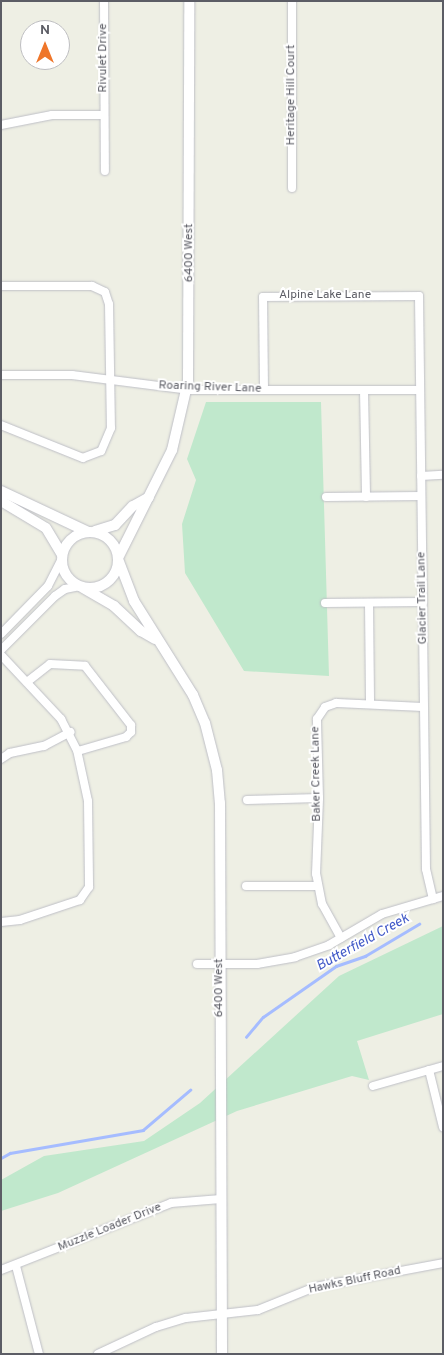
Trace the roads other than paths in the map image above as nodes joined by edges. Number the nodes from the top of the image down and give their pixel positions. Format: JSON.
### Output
{"nodes":[{"id":1,"x":104,"y":1,"type":"edge"},
{"id":2,"x":189,"y":1,"type":"edge"},
{"id":3,"x":292,"y":1,"type":"edge"},
{"id":4,"x":104,"y":115,"type":"junction"},
{"id":5,"x":1,"y":125,"type":"edge"},
{"id":6,"x":105,"y":171,"type":"dead end"},
{"id":7,"x":292,"y":188,"type":"dead end"},
{"id":8,"x":1,"y":286,"type":"edge"},
{"id":9,"x":419,"y":296,"type":"joint"},
{"id":10,"x":1,"y":374,"type":"edge"},
{"id":11,"x":109,"y":380,"type":"junction"},
{"id":12,"x":187,"y":390,"type":"junction"},
{"id":13,"x":264,"y":390,"type":"junction"},
{"id":14,"x":364,"y":390,"type":"junction"},
{"id":15,"x":420,"y":390,"type":"junction"},
{"id":16,"x":1,"y":425,"type":"edge"},
{"id":17,"x":443,"y":475,"type":"edge"},
{"id":18,"x":421,"y":476,"type":"junction"},
{"id":19,"x":1,"y":491,"type":"edge"},
{"id":20,"x":422,"y":496,"type":"junction"},
{"id":21,"x":149,"y":497,"type":"junction"},
{"id":22,"x":326,"y":497,"type":"dead end"},
{"id":23,"x":366,"y":497,"type":"junction"},
{"id":24,"x":1,"y":501,"type":"edge"},
{"id":25,"x":90,"y":532,"type":"junction"},
{"id":26,"x":62,"y":558,"type":"junction"},
{"id":27,"x":118,"y":558,"type":"junction"},
{"id":28,"x":81,"y":586,"type":"junction"},
{"id":29,"x":423,"y":602,"type":"junction"},
{"id":30,"x":325,"y":603,"type":"dead end"},
{"id":31,"x":369,"y":603,"type":"junction"},
{"id":32,"x":1,"y":634,"type":"edge"},
{"id":33,"x":156,"y":639,"type":"junction"},
{"id":34,"x":1,"y":650,"type":"edge"},
{"id":35,"x":1,"y":655,"type":"edge"},
{"id":36,"x":27,"y":682,"type":"junction"},
{"id":37,"x":370,"y":704,"type":"junction"},
{"id":38,"x":424,"y":707,"type":"junction"},
{"id":39,"x":70,"y":732,"type":"junction"},
{"id":40,"x":78,"y":752,"type":"junction"},
{"id":41,"x":1,"y":759,"type":"edge"},
{"id":42,"x":319,"y":798,"type":"junction"},
{"id":43,"x":247,"y":800,"type":"dead end"},
{"id":44,"x":246,"y":886,"type":"dead end"},
{"id":45,"x":318,"y":886,"type":"junction"},
{"id":46,"x":443,"y":896,"type":"edge"},
{"id":47,"x":433,"y":899,"type":"junction"},
{"id":48,"x":1,"y":922,"type":"edge"},
{"id":49,"x":341,"y":938,"type":"junction"},
{"id":50,"x":197,"y":964,"type":"dead end"},
{"id":51,"x":220,"y":964,"type":"junction"},
{"id":52,"x":443,"y":1066,"type":"edge"},
{"id":53,"x":429,"y":1070,"type":"junction"},
{"id":54,"x":373,"y":1086,"type":"dead end"},
{"id":55,"x":443,"y":1127,"type":"edge"},
{"id":56,"x":221,"y":1200,"type":"junction"},
{"id":57,"x":443,"y":1263,"type":"edge"},
{"id":58,"x":16,"y":1266,"type":"junction"},
{"id":59,"x":1,"y":1270,"type":"edge"},
{"id":60,"x":222,"y":1314,"type":"junction"},
{"id":61,"x":39,"y":1354,"type":"edge"},
{"id":62,"x":98,"y":1354,"type":"edge"},
{"id":63,"x":222,"y":1354,"type":"edge"}],
"edges":[{"from":1,"to":4,"type":"street","name":"Rivulet Drive"},
{"from":2,"to":12,"type":"street","name":"6400 West"},
{"from":3,"to":7,"type":"street","name":"Heritage Hill Court"},
{"from":4,"to":5,"type":"street"},
{"from":4,"to":6,"type":"street","name":"Rivulet Drive"},
{"from":8,"to":11,"type":"street"},
{"from":9,"to":13,"type":"street","name":"Alpine Lake Lane"},
{"from":9,"to":15,"type":"street","name":"Glacier Trail Lane"},
{"from":10,"to":11,"type":"street","name":"Roaring River Lane"},
{"from":11,"to":12,"type":"street","name":"Roaring River Lane"},
{"from":11,"to":16,"type":"street"},
{"from":12,"to":13,"type":"street","name":"Roaring River Lane"},
{"from":12,"to":21,"type":"street","name":"6400 West"},
{"from":13,"to":14,"type":"street","name":"Roaring River Lane"},
{"from":14,"to":15,"type":"street","name":"Roaring River Lane"},
{"from":14,"to":23,"type":"street"},
{"from":15,"to":18,"type":"street","name":"Glacier Trail Lane"},
{"from":17,"to":18,"type":"street"},
{"from":18,"to":20,"type":"street","name":"Glacier Trail Lane"},
{"from":19,"to":25,"type":"street"},
{"from":20,"to":23,"type":"street"},
{"from":20,"to":29,"type":"street","name":"Glacier Trail Lane"},
{"from":21,"to":25,"type":"street","name":"6400 West"},
{"from":21,"to":27,"type":"street","name":"6400 West"},
{"from":22,"to":23,"type":"street"},
{"from":24,"to":26,"type":"street"},
{"from":25,"to":26,"type":"street"},
{"from":25,"to":27,"type":"street"},
{"from":26,"to":28,"type":"street"},
{"from":26,"to":32,"type":"street"},
{"from":27,"to":28,"type":"street"},
{"from":27,"to":33,"type":"street","name":"6400 West"},
{"from":28,"to":33,"type":"street","name":"6400 West"},
{"from":28,"to":34,"type":"street"},
{"from":29,"to":31,"type":"street"},
{"from":29,"to":38,"type":"street","name":"Glacier Trail Lane"},
{"from":30,"to":31,"type":"street"},
{"from":31,"to":37,"type":"street"},
{"from":33,"to":51,"type":"street","name":"6400 West"},
{"from":35,"to":36,"type":"street"},
{"from":36,"to":39,"type":"street"},
{"from":36,"to":40,"type":"street"},
{"from":37,"to":38,"type":"street","name":"Baker Creek Lane"},
{"from":37,"to":42,"type":"street","name":"Baker Creek Lane"},
{"from":38,"to":47,"type":"street","name":"Glacier Trail Lane"},
{"from":39,"to":40,"type":"street"},
{"from":39,"to":41,"type":"street"},
{"from":40,"to":48,"type":"street"},
{"from":42,"to":43,"type":"street"},
{"from":42,"to":45,"type":"street","name":"Baker Creek Lane"},
{"from":44,"to":45,"type":"street"},
{"from":45,"to":49,"type":"street","name":"Baker Creek Lane"},
{"from":46,"to":47,"type":"street"},
{"from":47,"to":49,"type":"street"},
{"from":49,"to":51,"type":"street"},
{"from":50,"to":51,"type":"street"},
{"from":51,"to":56,"type":"street","name":"6400 West"},
{"from":52,"to":53,"type":"street"},
{"from":53,"to":54,"type":"street"},
{"from":53,"to":55,"type":"street"},
{"from":56,"to":58,"type":"street","name":"Muzzle Loader Drive"},
{"from":56,"to":60,"type":"street","name":"6400 West"},
{"from":57,"to":60,"type":"street","name":"Hawks Bluff Road"},
{"from":58,"to":59,"type":"street","name":"Muzzle Loader Drive"},
{"from":58,"to":61,"type":"street"},
{"from":60,"to":62,"type":"street","name":"Hawks Bluff Road"},
{"from":60,"to":63,"type":"street","name":"6400 West"}]}
